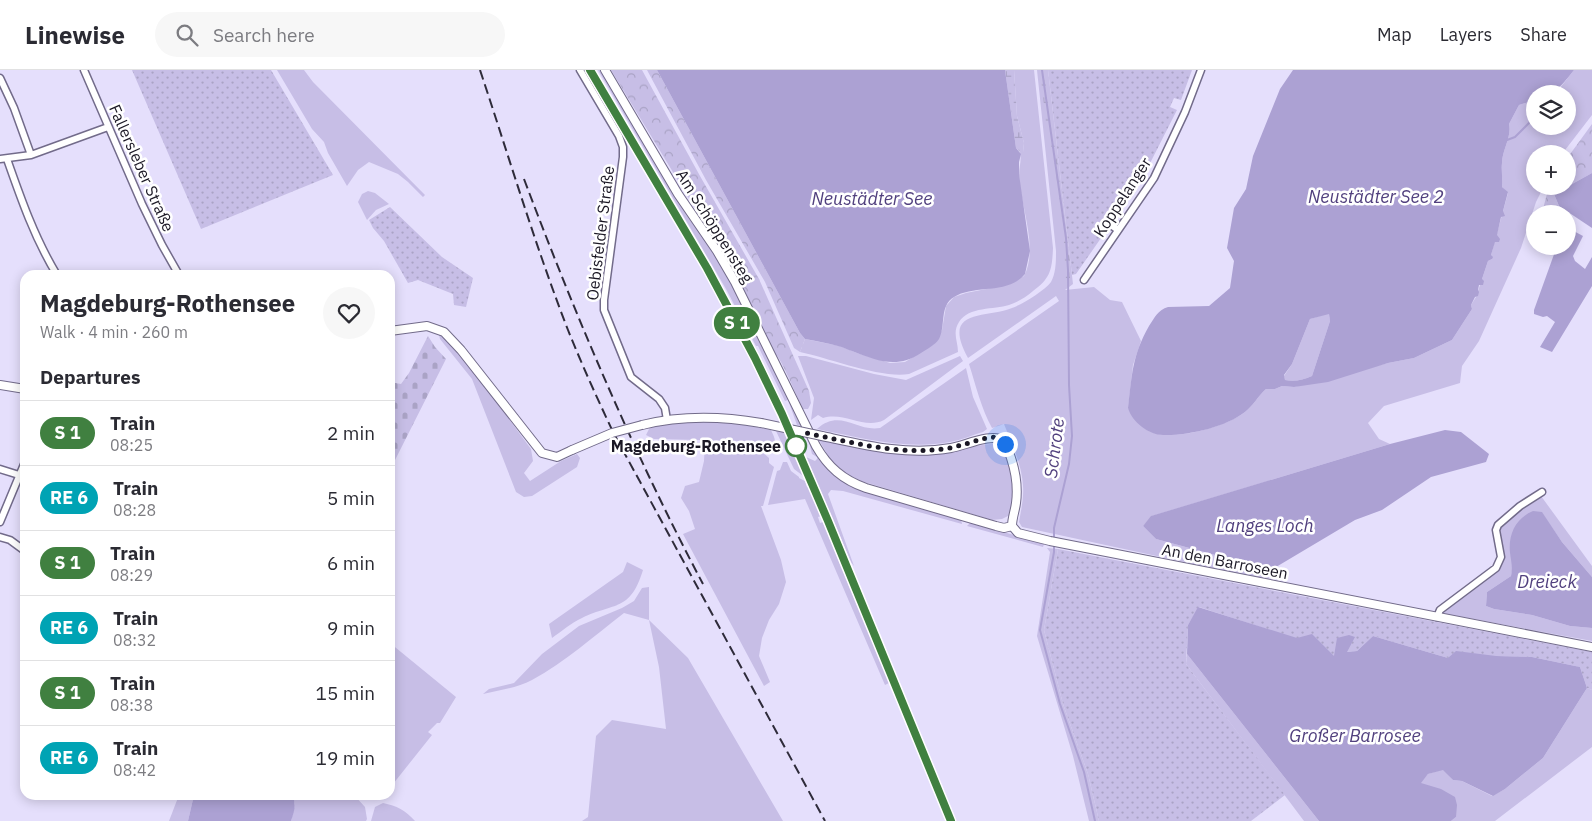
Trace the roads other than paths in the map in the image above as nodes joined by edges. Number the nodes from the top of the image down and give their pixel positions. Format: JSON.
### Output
{"nodes":[{"id":1,"x":84,"y":70,"type":"edge"},
{"id":2,"x":580,"y":70,"type":"edge"},
{"id":3,"x":605,"y":70,"type":"edge"},
{"id":4,"x":1201,"y":70,"type":"edge"},
{"id":5,"x":0,"y":78,"type":"edge"},
{"id":6,"x":108,"y":127,"type":"junction"},
{"id":7,"x":31,"y":155,"type":"junction"},
{"id":8,"x":4,"y":159,"type":"edge"},
{"id":9,"x":1111,"y":225,"type":"dead end"},
{"id":10,"x":1118,"y":230,"type":"junction"},
{"id":11,"x":54,"y":270,"type":"edge"},
{"id":12,"x":176,"y":270,"type":"edge"},
{"id":13,"x":1084,"y":280,"type":"dead end"},
{"id":14,"x":395,"y":330,"type":"edge"},
{"id":15,"x":0,"y":385,"type":"edge"},
{"id":16,"x":20,"y":388,"type":"edge"},
{"id":17,"x":667,"y":420,"type":"junction"},
{"id":18,"x":0,"y":469,"type":"edge"},
{"id":19,"x":19,"y":476,"type":"joint"},
{"id":20,"x":1542,"y":492,"type":"dead end"},
{"id":21,"x":0,"y":522,"type":"edge"},
{"id":22,"x":1012,"y":526,"type":"junction"},
{"id":23,"x":0,"y":537,"type":"edge"},
{"id":24,"x":20,"y":547,"type":"edge"},
{"id":25,"x":1436,"y":617,"type":"junction"},
{"id":26,"x":1592,"y":647,"type":"edge"}],
"edges":[{"from":1,"to":6,"type":"street","name":"Fallersleber Straße"},
{"from":2,"to":17,"type":"street","name":"Oebisfelder Straße"},
{"from":3,"to":22,"type":"street","name":"Am Schöppensteg"},
{"from":4,"to":10,"type":"street","name":"Koppelanger"},
{"from":5,"to":7,"type":"street"},
{"from":6,"to":7,"type":"street"},
{"from":6,"to":12,"type":"street","name":"Fallersleber Straße"},
{"from":7,"to":8,"type":"street"},
{"from":8,"to":11,"type":"street"},
{"from":9,"to":10,"type":"street"},
{"from":10,"to":13,"type":"street","name":"Koppelanger"},
{"from":14,"to":17,"type":"street","bridge":true},
{"from":15,"to":16,"type":"street"},
{"from":17,"to":22,"type":"street","bridge":true},
{"from":18,"to":19,"type":"street"},
{"from":19,"to":21,"type":"street"},
{"from":20,"to":25,"type":"street"},
{"from":22,"to":25,"type":"street","name":"An den Barroseen"},
{"from":23,"to":24,"type":"street"},
{"from":25,"to":26,"type":"street","name":"An den Barroseen"}]}
